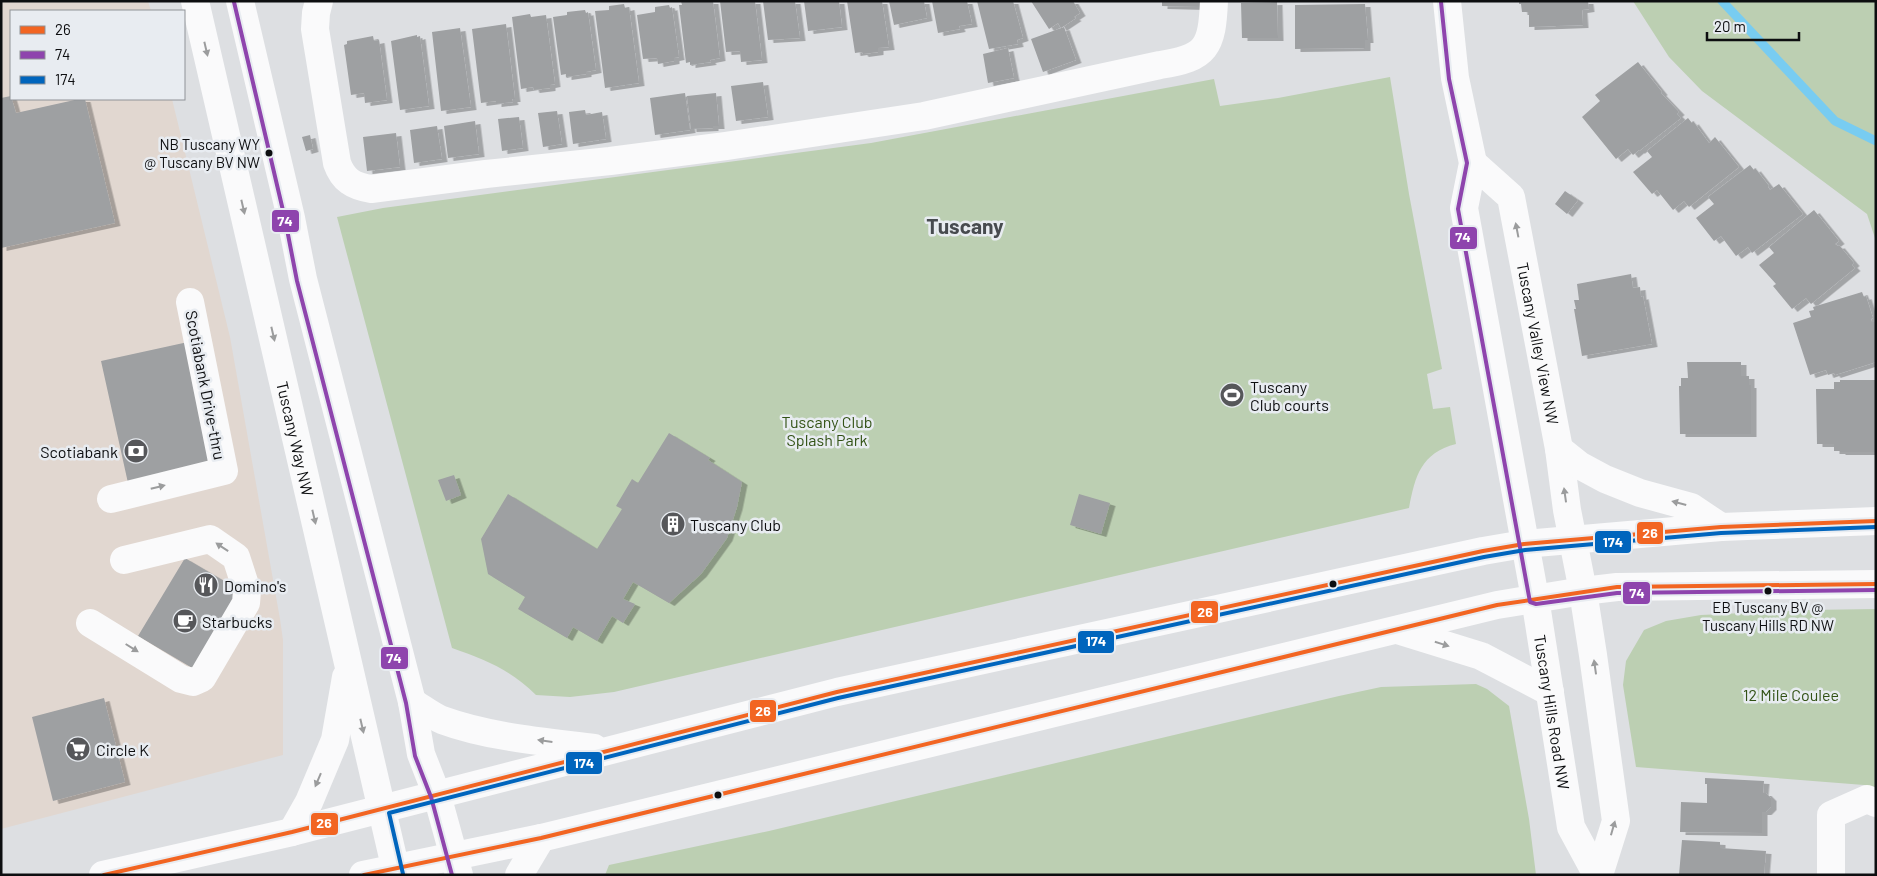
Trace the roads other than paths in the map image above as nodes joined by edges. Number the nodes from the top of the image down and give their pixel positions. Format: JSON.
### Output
{"nodes":[{"id":1,"x":195,"y":1,"type":"edge"},
{"id":2,"x":240,"y":1,"type":"edge"},
{"id":3,"x":319,"y":1,"type":"edge"},
{"id":4,"x":1214,"y":1,"type":"edge"},
{"id":5,"x":1447,"y":1,"type":"edge"},
{"id":6,"x":1473,"y":163,"type":"junction"},
{"id":7,"x":190,"y":302,"type":"dead end"},
{"id":8,"x":1559,"y":450,"type":"junction"},
{"id":9,"x":111,"y":499,"type":"dead end"},
{"id":10,"x":1876,"y":521,"type":"edge"},
{"id":11,"x":1720,"y":527,"type":"junction"},
{"id":12,"x":1573,"y":540,"type":"junction"},
{"id":13,"x":1524,"y":544,"type":"junction"},
{"id":14,"x":124,"y":560,"type":"dead end"},
{"id":15,"x":1876,"y":584,"type":"edge"},
{"id":16,"x":1583,"y":591,"type":"junction"},
{"id":17,"x":1535,"y":598,"type":"junction"},
{"id":18,"x":90,"y":623,"type":"dead end"},
{"id":19,"x":1396,"y":629,"type":"junction"},
{"id":20,"x":348,"y":665,"type":"junction"},
{"id":21,"x":1550,"y":692,"type":"junction"},
{"id":22,"x":412,"y":702,"type":"junction"},
{"id":23,"x":610,"y":750,"type":"junction"},
{"id":24,"x":437,"y":795,"type":"junction"},
{"id":25,"x":1876,"y":803,"type":"edge"},
{"id":26,"x":382,"y":808,"type":"junction"},
{"id":27,"x":292,"y":832,"type":"junction"},
{"id":28,"x":542,"y":838,"type":"junction"},
{"id":29,"x":456,"y":865,"type":"edge"},
{"id":30,"x":396,"y":871,"type":"edge"},
{"id":31,"x":104,"y":875,"type":"edge"},
{"id":32,"x":363,"y":875,"type":"edge"},
{"id":33,"x":519,"y":875,"type":"edge"},
{"id":34,"x":1598,"y":875,"type":"edge"},
{"id":35,"x":1831,"y":875,"type":"edge"}],
"edges":[{"from":1,"to":20,"type":"street","name":"Tuscany Way NW","one_way":true},
{"from":2,"to":22,"type":"street"},
{"from":3,"to":4,"type":"street"},
{"from":5,"to":6,"type":"street"},
{"from":8,"to":6,"type":"street","name":"Tuscany Valley View NW","one_way":true},
{"from":6,"to":13,"type":"street"},
{"from":9,"to":7,"type":"street","name":"Scotiabank Drive-thru","one_way":true},
{"from":11,"to":8,"type":"street","one_way":true},
{"from":12,"to":8,"type":"street","name":"Tuscany Valley View NW","one_way":true},
{"from":10,"to":11,"type":"street"},
{"from":11,"to":12,"type":"street"},
{"from":12,"to":13,"type":"street"},
{"from":12,"to":16,"type":"street","name":"Tuscany Hills Road NW"},
{"from":13,"to":17,"type":"street","name":"Tuscany Hills Road NW"},
{"from":13,"to":23,"type":"street"},
{"from":18,"to":14,"type":"street","one_way":true},
{"from":15,"to":16,"type":"street"},
{"from":16,"to":17,"type":"street"},
{"from":34,"to":16,"type":"street","name":"Tuscany Hills Road NW","one_way":true},
{"from":17,"to":19,"type":"street"},
{"from":17,"to":21,"type":"street","name":"Tuscany Hills Road NW"},
{"from":19,"to":21,"type":"street","one_way":true},
{"from":19,"to":28,"type":"street"},
{"from":20,"to":26,"type":"street","name":"Tuscany Way NW","one_way":true},
{"from":20,"to":27,"type":"street","one_way":true},
{"from":21,"to":34,"type":"street","name":"Tuscany Hills Road NW"},
{"from":23,"to":22,"type":"street","one_way":true},
{"from":22,"to":24,"type":"street"},
{"from":23,"to":24,"type":"street"},
{"from":24,"to":26,"type":"street"},
{"from":24,"to":29,"type":"street"},
{"from":25,"to":35,"type":"street"},
{"from":26,"to":27,"type":"street"},
{"from":26,"to":30,"type":"street","name":"Tuscany Way NW"},
{"from":27,"to":31,"type":"street"},
{"from":28,"to":29,"type":"street"},
{"from":28,"to":33,"type":"street"},
{"from":29,"to":30,"type":"street"},
{"from":30,"to":32,"type":"street"}]}
